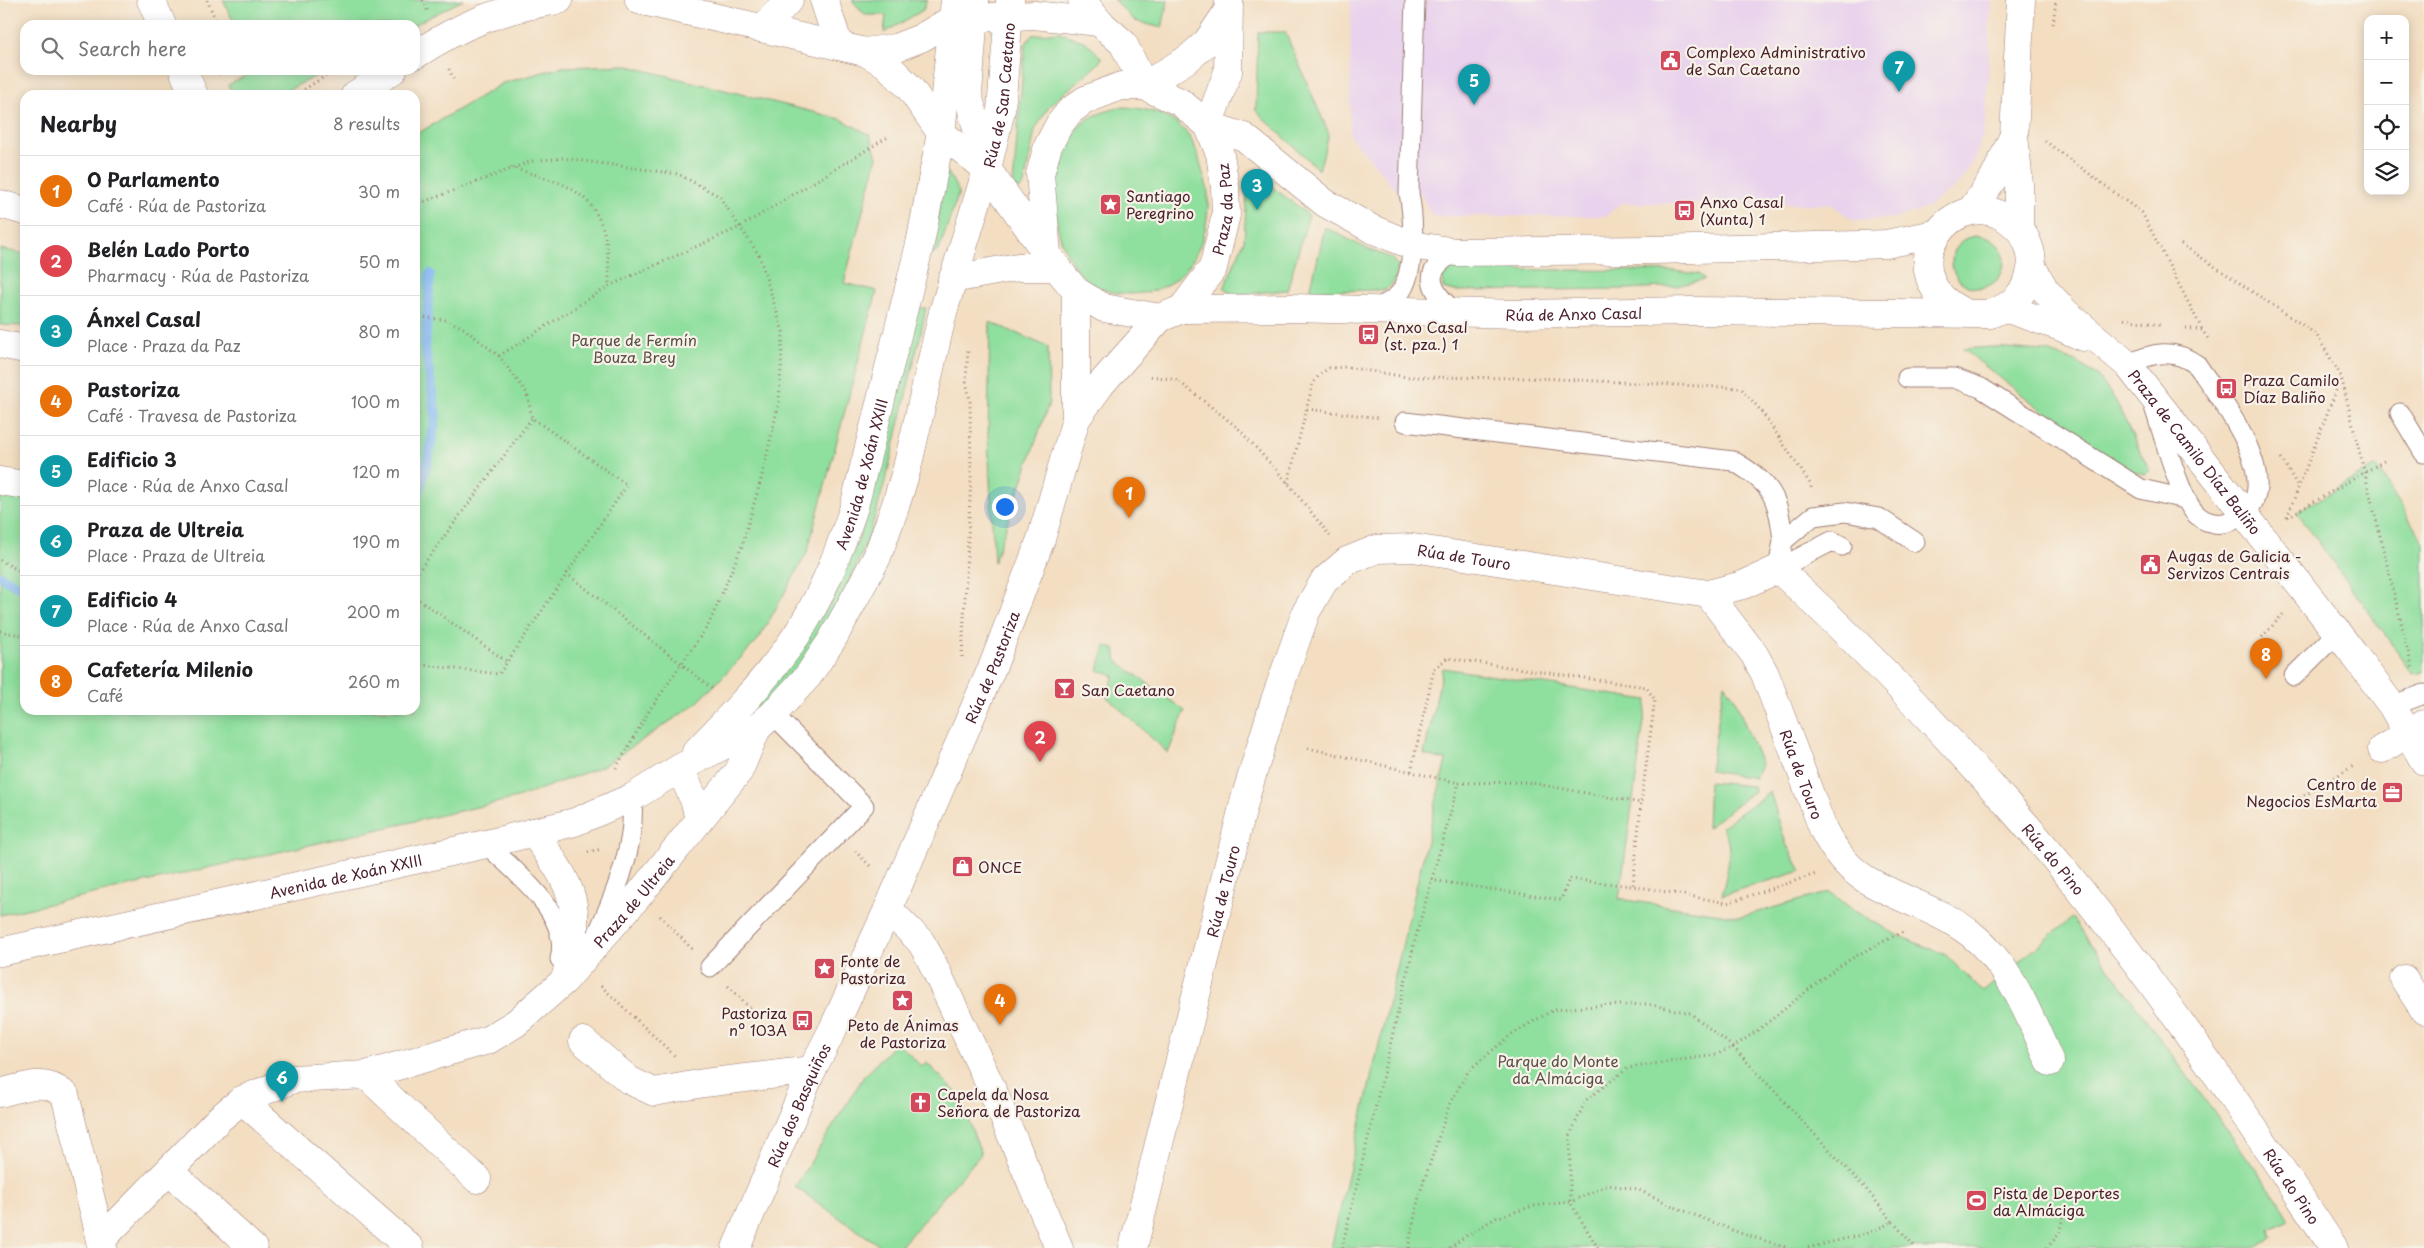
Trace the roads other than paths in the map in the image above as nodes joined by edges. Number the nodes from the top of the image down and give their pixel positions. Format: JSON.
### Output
{"nodes":[{"id":1,"x":151,"y":0,"type":"edge"},
{"id":2,"x":559,"y":0,"type":"edge"},
{"id":3,"x":639,"y":0,"type":"edge"},
{"id":4,"x":789,"y":0,"type":"edge"},
{"id":5,"x":824,"y":0,"type":"edge"},
{"id":6,"x":1082,"y":0,"type":"edge"},
{"id":7,"x":1415,"y":0,"type":"edge"},
{"id":8,"x":2021,"y":0,"type":"edge"},
{"id":9,"x":1229,"y":6,"type":"edge"},
{"id":10,"x":1010,"y":8,"type":"edge"},
{"id":11,"x":964,"y":9,"type":"edge"},
{"id":12,"x":160,"y":20,"type":"edge"},
{"id":13,"x":1099,"y":22,"type":"junction"},
{"id":14,"x":763,"y":28,"type":"junction"},
{"id":15,"x":852,"y":49,"type":"junction"},
{"id":16,"x":420,"y":52,"type":"edge"},
{"id":17,"x":185,"y":75,"type":"edge"},
{"id":18,"x":385,"y":75,"type":"edge"},
{"id":19,"x":1144,"y":86,"type":"junction"},
{"id":20,"x":192,"y":90,"type":"edge"},
{"id":21,"x":363,"y":90,"type":"edge"},
{"id":22,"x":1208,"y":125,"type":"junction"},
{"id":23,"x":941,"y":133,"type":"junction"},
{"id":24,"x":2014,"y":136,"type":"junction"},
{"id":25,"x":987,"y":169,"type":"junction"},
{"id":26,"x":0,"y":204,"type":"edge"},
{"id":27,"x":20,"y":210,"type":"edge"},
{"id":28,"x":1971,"y":211,"type":"junction"},
{"id":29,"x":2019,"y":228,"type":"junction"},
{"id":30,"x":1935,"y":234,"type":"junction"},
{"id":31,"x":1411,"y":245,"type":"junction"},
{"id":32,"x":1456,"y":252,"type":"junction"},
{"id":33,"x":1051,"y":260,"type":"junction"},
{"id":34,"x":2032,"y":267,"type":"junction"},
{"id":35,"x":952,"y":279,"type":"junction"},
{"id":36,"x":1076,"y":291,"type":"junction"},
{"id":37,"x":2005,"y":308,"type":"junction"},
{"id":38,"x":1373,"y":310,"type":"junction"},
{"id":39,"x":1455,"y":312,"type":"junction"},
{"id":40,"x":1171,"y":314,"type":"junction"},
{"id":41,"x":1968,"y":314,"type":"junction"},
{"id":42,"x":0,"y":344,"type":"edge"},
{"id":43,"x":2103,"y":345,"type":"junction"},
{"id":44,"x":20,"y":347,"type":"edge"},
{"id":45,"x":2128,"y":365,"type":"junction"},
{"id":46,"x":1907,"y":378,"type":"dead end"},
{"id":47,"x":2149,"y":392,"type":"junction"},
{"id":48,"x":2400,"y":412,"type":"dead end"},
{"id":49,"x":1076,"y":419,"type":"junction"},
{"id":50,"x":1405,"y":422,"type":"road end"},
{"id":51,"x":2424,"y":453,"type":"edge"},
{"id":52,"x":0,"y":481,"type":"edge"},
{"id":53,"x":20,"y":484,"type":"edge"},
{"id":54,"x":2185,"y":498,"type":"junction"},
{"id":55,"x":2244,"y":513,"type":"junction"},
{"id":56,"x":1783,"y":541,"type":"junction"},
{"id":57,"x":1915,"y":542,"type":"dead end"},
{"id":58,"x":1842,"y":546,"type":"dead end"},
{"id":59,"x":1778,"y":569,"type":"junction"},
{"id":60,"x":1708,"y":594,"type":"junction"},
{"id":61,"x":2337,"y":633,"type":"junction"},
{"id":62,"x":2294,"y":676,"type":"dead end"},
{"id":63,"x":2424,"y":694,"type":"edge"},
{"id":64,"x":2392,"y":706,"type":"junction"},
{"id":65,"x":765,"y":721,"type":"junction"},
{"id":66,"x":2416,"y":729,"type":"edge"},
{"id":67,"x":2382,"y":749,"type":"road end"},
{"id":68,"x":2424,"y":761,"type":"edge"},
{"id":69,"x":680,"y":768,"type":"junction"},
{"id":70,"x":633,"y":797,"type":"junction"},
{"id":71,"x":699,"y":820,"type":"junction"},
{"id":72,"x":533,"y":832,"type":"junction"},
{"id":73,"x":486,"y":844,"type":"junction"},
{"id":74,"x":888,"y":909,"type":"junction"},
{"id":75,"x":590,"y":950,"type":"junction"},
{"id":76,"x":0,"y":952,"type":"edge"},
{"id":77,"x":710,"y":967,"type":"road end"},
{"id":78,"x":2404,"y":978,"type":"dead end"},
{"id":79,"x":558,"y":986,"type":"junction"},
{"id":80,"x":2424,"y":1010,"type":"edge"},
{"id":81,"x":583,"y":1040,"type":"dead end"},
{"id":82,"x":2050,"y":1062,"type":"dead end"},
{"id":83,"x":812,"y":1070,"type":"junction"},
{"id":84,"x":366,"y":1075,"type":"junction"},
{"id":85,"x":0,"y":1093,"type":"edge"},
{"id":86,"x":242,"y":1100,"type":"junction"},
{"id":87,"x":169,"y":1171,"type":"junction"},
{"id":88,"x":477,"y":1178,"type":"dead end"},
{"id":89,"x":101,"y":1245,"type":"edge"},
{"id":90,"x":2332,"y":1246,"type":"edge"},
{"id":91,"x":253,"y":1248,"type":"edge"},
{"id":92,"x":410,"y":1248,"type":"edge"},
{"id":93,"x":736,"y":1248,"type":"edge"},
{"id":94,"x":1059,"y":1248,"type":"edge"},
{"id":95,"x":1133,"y":1248,"type":"edge"}],
"edges":[{"from":1,"to":12,"type":"street"},
{"from":2,"to":16,"type":"street"},
{"from":3,"to":14,"type":"street"},
{"from":4,"to":14,"type":"street"},
{"from":5,"to":15,"type":"street"},
{"from":6,"to":13,"type":"street"},
{"from":7,"to":31,"type":"lane"},
{"from":8,"to":24,"type":"street"},
{"from":9,"to":19,"type":"street"},
{"from":9,"to":22,"type":"street"},
{"from":10,"to":11,"type":"street"},
{"from":10,"to":13,"type":"street"},
{"from":10,"to":25,"type":"street","name":"Rúa de San Caetano"},
{"from":11,"to":15,"type":"street"},
{"from":11,"to":23,"type":"street"},
{"from":11,"to":25,"type":"street","name":"Rúa de San Caetano"},
{"from":13,"to":19,"type":"street"},
{"from":14,"to":15,"type":"street"},
{"from":15,"to":23,"type":"street"},
{"from":17,"to":20,"type":"street"},
{"from":18,"to":21,"type":"street"},
{"from":19,"to":22,"type":"street","name":"Praza da Paz"},
{"from":19,"to":33,"type":"street","name":"Praza da Paz"},
{"from":22,"to":31,"type":"street"},
{"from":22,"to":40,"type":"street","name":"Praza da Paz"},
{"from":23,"to":25,"type":"street"},
{"from":23,"to":69,"type":"street","name":"Avenida de Xoán XXIII"},
{"from":24,"to":28,"type":"street"},
{"from":24,"to":29,"type":"street"},
{"from":25,"to":33,"type":"street"},
{"from":25,"to":35,"type":"street","name":"Avenida de Xoán XXIII"},
{"from":26,"to":27,"type":"street"},
{"from":28,"to":29,"type":"street"},
{"from":28,"to":30,"type":"street"},
{"from":29,"to":34,"type":"street"},
{"from":30,"to":32,"type":"street"},
{"from":30,"to":41,"type":"street"},
{"from":31,"to":32,"type":"street"},
{"from":31,"to":38,"type":"lane"},
{"from":32,"to":39,"type":"lane"},
{"from":33,"to":35,"type":"street"},
{"from":33,"to":36,"type":"street"},
{"from":34,"to":37,"type":"street"},
{"from":34,"to":43,"type":"street","name":"Praza de Camilo Díaz Baliño"},
{"from":35,"to":65,"type":"street","name":"Avenida de Xoán XXIII"},
{"from":36,"to":40,"type":"street"},
{"from":36,"to":49,"type":"street","name":"Rúa de Pastoriza"},
{"from":37,"to":41,"type":"street","name":"Rúa de Anxo Casal"},
{"from":37,"to":43,"type":"street","name":"Praza de Camilo Díaz Baliño"},
{"from":38,"to":39,"type":"street","name":"Rúa de Anxo Casal"},
{"from":38,"to":40,"type":"street","name":"Rúa de Anxo Casal"},
{"from":39,"to":41,"type":"street","name":"Rúa de Anxo Casal"},
{"from":40,"to":49,"type":"street","name":"Rúa de Pastoriza"},
{"from":42,"to":44,"type":"street"},
{"from":43,"to":45,"type":"street","name":"Praza de Camilo Díaz Baliño"},
{"from":45,"to":47,"type":"street","name":"Praza de Camilo Díaz Baliño"},
{"from":45,"to":55,"type":"lane"},
{"from":46,"to":54,"type":"lane"},
{"from":47,"to":54,"type":"lane"},
{"from":47,"to":55,"type":"street","name":"Praza de Camilo Díaz Baliño"},
{"from":48,"to":51,"type":"lane"},
{"from":49,"to":74,"type":"street","name":"Rúa de Pastoriza"},
{"from":50,"to":56,"type":"lane"},
{"from":52,"to":53,"type":"street"},
{"from":54,"to":55,"type":"lane"},
{"from":55,"to":61,"type":"street","name":"Praza de Camilo Díaz Baliño"},
{"from":56,"to":57,"type":"lane"},
{"from":56,"to":59,"type":"lane"},
{"from":58,"to":59,"type":"lane"},
{"from":59,"to":60,"type":"street"},
{"from":59,"to":90,"type":"street","name":"Rúa do Pino"},
{"from":60,"to":82,"type":"street","name":"Rúa de Touro"},
{"from":60,"to":95,"type":"street","name":"Rúa de Touro"},
{"from":61,"to":62,"type":"lane"},
{"from":61,"to":64,"type":"street","name":"Praza de Camilo Díaz Baliño"},
{"from":63,"to":64,"type":"lane"},
{"from":64,"to":66,"type":"street","name":"Praza de Camilo Díaz Baliño"},
{"from":65,"to":69,"type":"street","name":"Avenida de Xoán XXIII"},
{"from":65,"to":71,"type":"street","name":"Praza de Ultreia"},
{"from":65,"to":77,"type":"lane"},
{"from":66,"to":67,"type":"street"},
{"from":66,"to":68,"type":"street","name":"Praza de Camilo Díaz Baliño"},
{"from":69,"to":70,"type":"street","name":"Avenida de Xoán XXIII"},
{"from":69,"to":71,"type":"street"},
{"from":70,"to":72,"type":"street","name":"Avenida de Xoán XXIII"},
{"from":70,"to":75,"type":"lane"},
{"from":71,"to":75,"type":"street","name":"Praza de Ultreia"},
{"from":72,"to":73,"type":"street","name":"Avenida de Xoán XXIII"},
{"from":72,"to":79,"type":"street","name":"Praza de Ultreia"},
{"from":73,"to":76,"type":"street","name":"Avenida de Xoán XXIII"},
{"from":73,"to":79,"type":"lane"},
{"from":74,"to":83,"type":"street","name":"Rúa dos Basquiños"},
{"from":74,"to":94,"type":"street"},
{"from":75,"to":79,"type":"street","name":"Praza de Ultreia"},
{"from":78,"to":80,"type":"street"},
{"from":79,"to":84,"type":"street","name":"Praza de Ultreia"},
{"from":81,"to":83,"type":"street"},
{"from":83,"to":93,"type":"street","name":"Rúa dos Basquiños"},
{"from":84,"to":86,"type":"street","name":"Praza de Ultreia"},
{"from":84,"to":88,"type":"street"},
{"from":85,"to":89,"type":"street","name":"Praza de Ultreia"},
{"from":86,"to":87,"type":"street","name":"Praza de Ultreia"},
{"from":86,"to":92,"type":"street"},
{"from":87,"to":89,"type":"street","name":"Praza de Ultreia"},
{"from":87,"to":91,"type":"street"}]}
